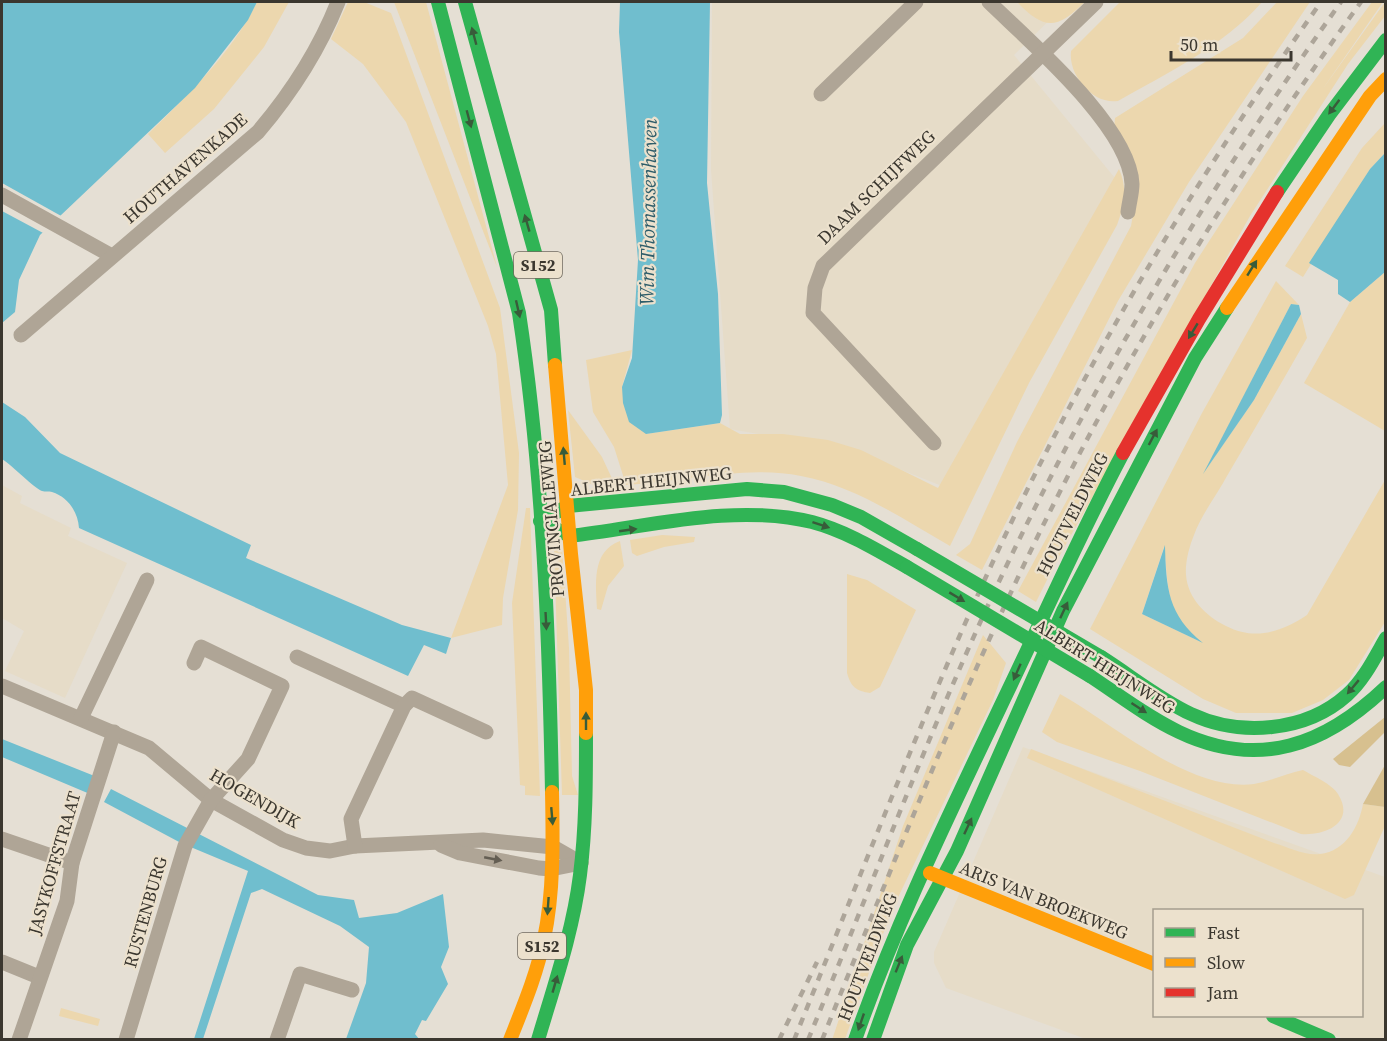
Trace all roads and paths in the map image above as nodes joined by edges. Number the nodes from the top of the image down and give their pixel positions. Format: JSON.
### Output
{"nodes":[{"id":1,"x":338,"y":2,"type":"edge"},
{"id":2,"x":438,"y":2,"type":"edge"},
{"id":3,"x":465,"y":2,"type":"edge"},
{"id":4,"x":916,"y":2,"type":"edge"},
{"id":5,"x":989,"y":2,"type":"edge"},
{"id":6,"x":1096,"y":2,"type":"edge"},
{"id":7,"x":1386,"y":40,"type":"edge"},
{"id":8,"x":1042,"y":54,"type":"junction"},
{"id":9,"x":1386,"y":79,"type":"edge"},
{"id":10,"x":821,"y":94,"type":"dead end"},
{"id":11,"x":2,"y":195,"type":"edge"},
{"id":12,"x":1128,"y":212,"type":"dead end"},
{"id":13,"x":112,"y":256,"type":"junction"},
{"id":14,"x":21,"y":335,"type":"dead end"},
{"id":15,"x":934,"y":443,"type":"dead end"},
{"id":16,"x":568,"y":506,"type":"junction"},
{"id":17,"x":540,"y":521,"type":"junction"},
{"id":18,"x":570,"y":536,"type":"junction"},
{"id":19,"x":147,"y":580,"type":"dead end"},
{"id":20,"x":1386,"y":638,"type":"edge"},
{"id":21,"x":297,"y":657,"type":"dead end"},
{"id":22,"x":194,"y":663,"type":"dead end"},
{"id":23,"x":2,"y":686,"type":"edge"},
{"id":24,"x":1386,"y":687,"type":"edge"},
{"id":25,"x":404,"y":706,"type":"junction"},
{"id":26,"x":81,"y":718,"type":"junction"},
{"id":27,"x":114,"y":732,"type":"junction"},
{"id":28,"x":486,"y":732,"type":"dead end"},
{"id":29,"x":211,"y":800,"type":"junction"},
{"id":30,"x":2,"y":838,"type":"edge"},
{"id":31,"x":437,"y":844,"type":"junction"},
{"id":32,"x":355,"y":846,"type":"junction"},
{"id":33,"x":553,"y":847,"type":"junction"},
{"id":34,"x":72,"y":863,"type":"junction"},
{"id":35,"x":581,"y":863,"type":"junction"},
{"id":36,"x":551,"y":869,"type":"junction"},
{"id":37,"x":921,"y":870,"type":"junction"},
{"id":38,"x":942,"y":879,"type":"junction"},
{"id":39,"x":2,"y":962,"type":"edge"},
{"id":40,"x":1153,"y":963,"type":"edge"},
{"id":41,"x":39,"y":977,"type":"junction"},
{"id":42,"x":352,"y":990,"type":"dead end"},
{"id":43,"x":1276,"y":1017,"type":"edge"},
{"id":44,"x":127,"y":1035,"type":"edge"},
{"id":45,"x":19,"y":1040,"type":"edge"},
{"id":46,"x":277,"y":1040,"type":"edge"},
{"id":47,"x":510,"y":1040,"type":"edge"},
{"id":48,"x":538,"y":1040,"type":"edge"},
{"id":49,"x":855,"y":1040,"type":"edge"},
{"id":50,"x":873,"y":1040,"type":"edge"},
{"id":51,"x":1329,"y":1040,"type":"edge"}],
"edges":[{"from":1,"to":13,"type":"street","name":"HOUTHAVENKADE"},
{"from":2,"to":17,"type":"main road","name":"PROVINCIALEWEG","number":"S152","one_way":true},
{"from":16,"to":3,"type":"main road","name":"PROVINCIALEWEG","number":"S152","one_way":true},
{"from":4,"to":10,"type":"street"},
{"from":5,"to":8,"type":"street"},
{"from":6,"to":8,"type":"street","name":"DAAM SCHIJFWEG"},
{"from":7,"to":37,"type":"main road","name":"HOUTVELDWEG","one_way":true},
{"from":8,"to":12,"type":"street"},
{"from":8,"to":15,"type":"street","name":"DAAM SCHIJFWEG"},
{"from":38,"to":9,"type":"main road","name":"HOUTVELDWEG","one_way":true},
{"from":11,"to":13,"type":"street"},
{"from":13,"to":14,"type":"street","name":"HOUTHAVENKADE"},
{"from":16,"to":17,"type":"main road","name":"ALBERT HEIJNWEG"},
{"from":16,"to":18,"type":"main road","name":"PROVINCIALEWEG","number":"S152"},
{"from":20,"to":16,"type":"main road","name":"ALBERT HEIJNWEG","one_way":true,"bridge":true},
{"from":17,"to":18,"type":"main road"},
{"from":17,"to":33,"type":"main road","name":"PROVINCIALEWEG","number":"S152","one_way":true},
{"from":18,"to":24,"type":"main road","name":"ALBERT HEIJNWEG","one_way":true,"bridge":true},
{"from":35,"to":18,"type":"main road","name":"PROVINCIALEWEG","number":"S152","one_way":true},
{"from":19,"to":26,"type":"street"},
{"from":21,"to":25,"type":"street"},
{"from":22,"to":29,"type":"street","name":"RUSTENBURG"},
{"from":23,"to":26,"type":"street","name":"HOGENDIJK"},
{"from":25,"to":28,"type":"street"},
{"from":25,"to":32,"type":"street"},
{"from":26,"to":27,"type":"street","name":"HOGENDIJK"},
{"from":27,"to":29,"type":"street","name":"HOGENDIJK"},
{"from":27,"to":34,"type":"street","name":"JASYKOFFSTRAAT"},
{"from":29,"to":32,"type":"street","name":"HOGENDIJK"},
{"from":29,"to":44,"type":"street","name":"RUSTENBURG"},
{"from":30,"to":34,"type":"street"},
{"from":31,"to":32,"type":"street","name":"HOGENDIJK"},
{"from":31,"to":33,"type":"street","name":"HOGENDIJK"},
{"from":31,"to":36,"type":"street","one_way":true},
{"from":33,"to":35,"type":"street","name":"HOGENDIJK"},
{"from":33,"to":36,"type":"main road","name":"PROVINCIALEWEG","number":"S152"},
{"from":34,"to":41,"type":"street","name":"JASYKOFFSTRAAT"},
{"from":35,"to":36,"type":"street"},
{"from":48,"to":35,"type":"main road","name":"PROVINCIALEWEG","number":"S152","one_way":true},
{"from":36,"to":47,"type":"main road","name":"PROVINCIALEWEG","number":"S152","one_way":true},
{"from":37,"to":38,"type":"main road","name":"ARIS VAN BROEKWEG"},
{"from":37,"to":49,"type":"main road","name":"HOUTVELDWEG","one_way":true},
{"from":38,"to":40,"type":"main road","name":"ARIS VAN BROEKWEG"},
{"from":50,"to":38,"type":"main road","name":"HOUTVELDWEG","one_way":true},
{"from":39,"to":41,"type":"street"},
{"from":41,"to":45,"type":"street","name":"JASYKOFFSTRAAT"},
{"from":42,"to":46,"type":"street"},
{"from":43,"to":51,"type":"main road"}]}
